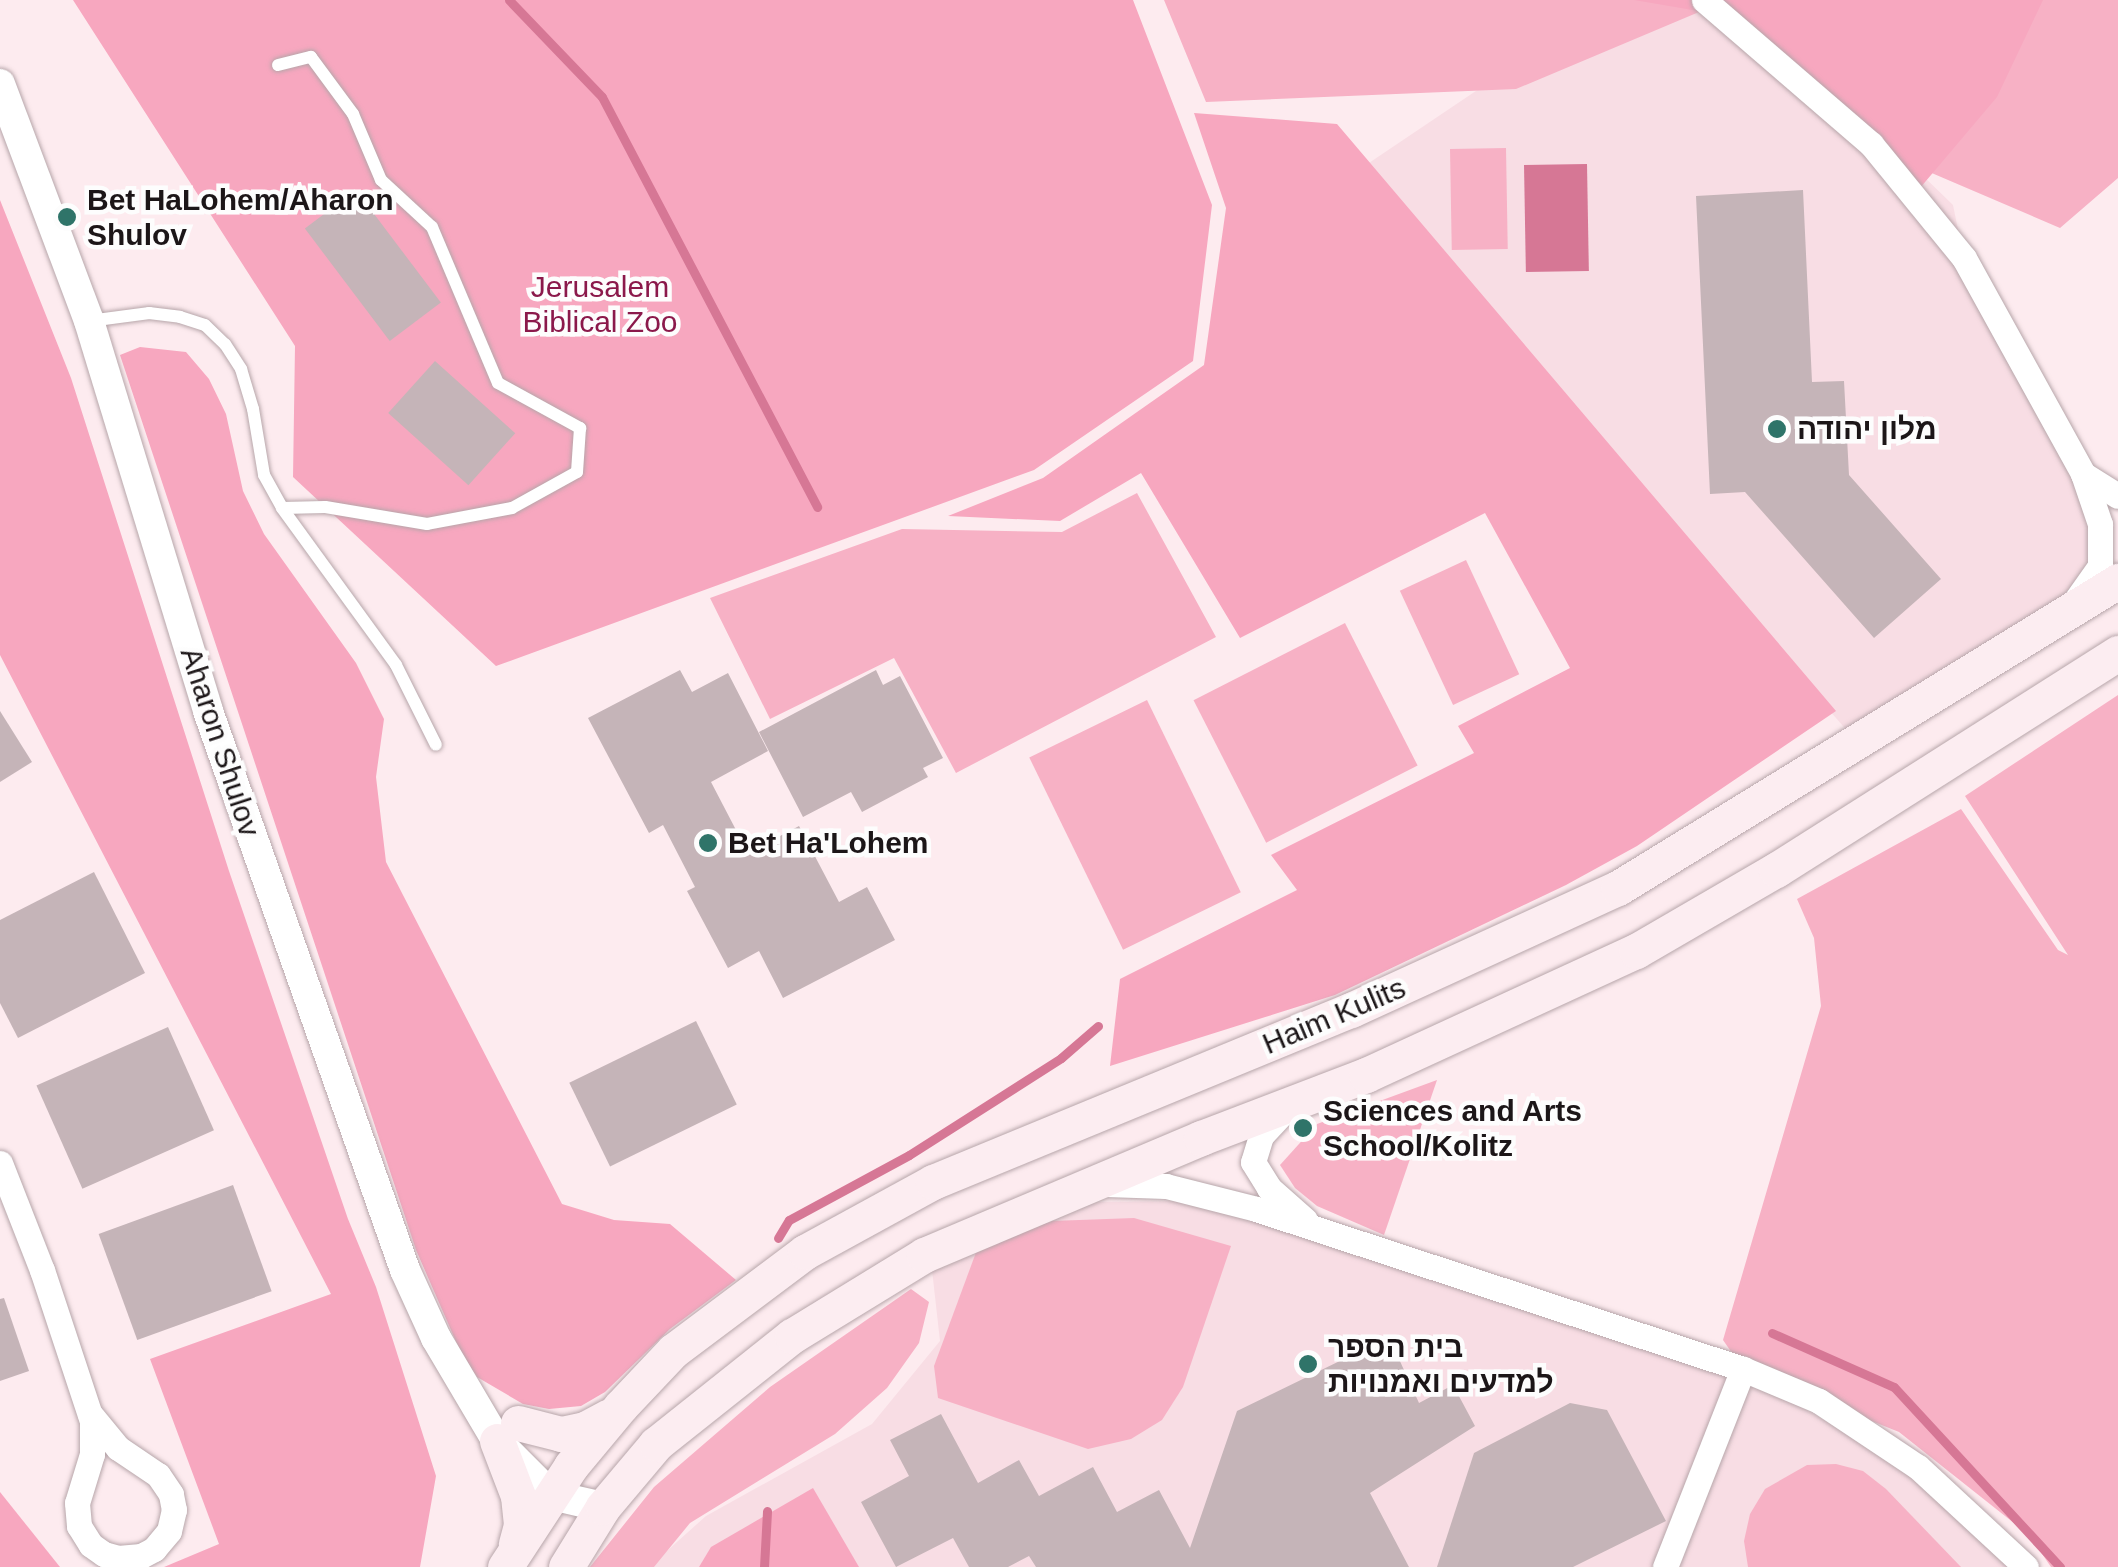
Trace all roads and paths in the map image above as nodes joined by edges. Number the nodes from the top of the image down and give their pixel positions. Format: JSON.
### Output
{"nodes":[{"id":1,"x":1704,"y":0,"type":"edge"},
{"id":2,"x":278,"y":65,"type":"dead end"},
{"id":3,"x":0,"y":84,"type":"edge"},
{"id":4,"x":89,"y":321,"type":"junction"},
{"id":5,"x":2082,"y":474,"type":"junction"},
{"id":6,"x":2118,"y":496,"type":"edge"},
{"id":7,"x":282,"y":508,"type":"junction"},
{"id":8,"x":2118,"y":581,"type":"edge"},
{"id":9,"x":2054,"y":620,"type":"junction"},
{"id":10,"x":2118,"y":653,"type":"edge"},
{"id":11,"x":436,"y":745,"type":"dead end"},
{"id":12,"x":1299,"y":1099,"type":"junction"},
{"id":13,"x":0,"y":1163,"type":"edge"},
{"id":14,"x":1084,"y":1187,"type":"junction"},
{"id":15,"x":1317,"y":1229,"type":"junction"},
{"id":16,"x":1744,"y":1369,"type":"junction"},
{"id":17,"x":622,"y":1406,"type":"junction"},
{"id":18,"x":90,"y":1414,"type":"junction"},
{"id":19,"x":508,"y":1432,"type":"junction"},
{"id":20,"x":570,"y":1466,"type":"junction"},
{"id":21,"x":551,"y":1496,"type":"junction"},
{"id":22,"x":603,"y":1507,"type":"junction"},
{"id":23,"x":509,"y":1558,"type":"edge"},
{"id":24,"x":566,"y":1567,"type":"edge"},
{"id":25,"x":1666,"y":1567,"type":"edge"},
{"id":26,"x":2026,"y":1567,"type":"edge"}],
"edges":[{"from":1,"to":5,"type":"street"},
{"from":2,"to":7,"type":"lane"},
{"from":3,"to":4,"type":"street","name":"Aharon Shulov"},
{"from":4,"to":7,"type":"lane"},
{"from":4,"to":19,"type":"street","name":"Aharon Shulov"},
{"from":5,"to":6,"type":"street"},
{"from":5,"to":9,"type":"street"},
{"from":7,"to":11,"type":"lane"},
{"from":8,"to":9,"type":"main road","name":"Haim Kulits"},
{"from":9,"to":17,"type":"main road","name":"Haim Kulits"},
{"from":10,"to":12,"type":"main road","name":"Haim Kulits"},
{"from":12,"to":14,"type":"main road","name":"Haim Kulits"},
{"from":12,"to":15,"type":"street"},
{"from":13,"to":18,"type":"street"},
{"from":14,"to":15,"type":"street"},
{"from":14,"to":22,"type":"main road","name":"Haim Kulits"},
{"from":15,"to":16,"type":"street"},
{"from":16,"to":25,"type":"street"},
{"from":16,"to":26,"type":"street"},
{"from":17,"to":19,"type":"main road"},
{"from":17,"to":20,"type":"main road","name":"Haim Kulits"},
{"from":18,"to":18,"type":"street"},
{"from":19,"to":20,"type":"street","name":"Aharon Shulov"},
{"from":19,"to":21,"type":"street","name":"Aharon Shulov"},
{"from":19,"to":23,"type":"main road"},
{"from":20,"to":21,"type":"main road","name":"Haim Kulits"},
{"from":20,"to":22,"type":"street","name":"Aharon Shulov"},
{"from":21,"to":22,"type":"street"},
{"from":21,"to":23,"type":"main road","name":"Haim Kulits"},
{"from":22,"to":24,"type":"main road","name":"Haim Kulits"}]}
